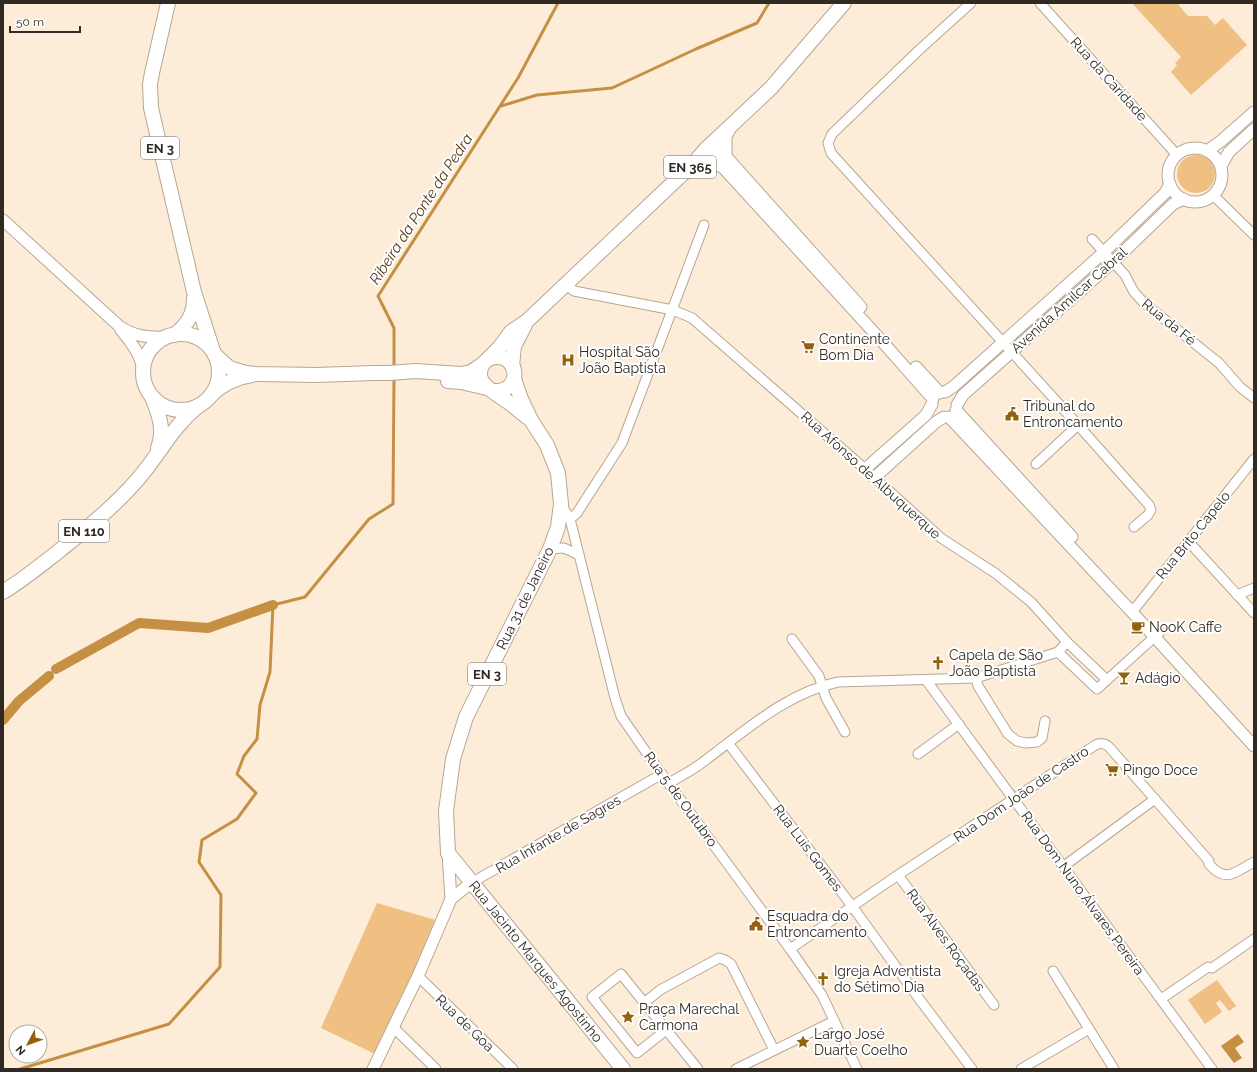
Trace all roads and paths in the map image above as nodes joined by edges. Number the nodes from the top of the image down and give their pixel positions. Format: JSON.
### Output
{"nodes":[{"id":1,"x":168,"y":3,"type":"edge"},
{"id":2,"x":844,"y":3,"type":"edge"},
{"id":3,"x":971,"y":3,"type":"edge"},
{"id":4,"x":1040,"y":3,"type":"edge"},
{"id":5,"x":1254,"y":112,"type":"edge"},
{"id":6,"x":732,"y":125,"type":"junction"},
{"id":7,"x":1254,"y":129,"type":"edge"},
{"id":8,"x":710,"y":146,"type":"junction"},
{"id":9,"x":1207,"y":150,"type":"junction"},
{"id":10,"x":1177,"y":155,"type":"junction"},
{"id":11,"x":723,"y":161,"type":"junction"},
{"id":12,"x":693,"y":164,"type":"junction"},
{"id":13,"x":1221,"y":166,"type":"junction"},
{"id":14,"x":1170,"y":184,"type":"junction"},
{"id":15,"x":1214,"y":195,"type":"junction"},
{"id":16,"x":1184,"y":199,"type":"junction"},
{"id":17,"x":3,"y":220,"type":"edge"},
{"id":18,"x":704,"y":225,"type":"dead end"},
{"id":19,"x":1254,"y":235,"type":"edge"},
{"id":20,"x":1092,"y":239,"type":"dead end"},
{"id":21,"x":1104,"y":252,"type":"junction"},
{"id":22,"x":1113,"y":262,"type":"junction"},
{"id":23,"x":565,"y":284,"type":"junction"},
{"id":24,"x":194,"y":292,"type":"junction"},
{"id":25,"x":672,"y":310,"type":"junction"},
{"id":26,"x":112,"y":320,"type":"junction"},
{"id":27,"x":527,"y":321,"type":"junction"},
{"id":28,"x":170,"y":336,"type":"junction"},
{"id":29,"x":1003,"y":343,"type":"junction"},
{"id":30,"x":1012,"y":352,"type":"junction"},
{"id":31,"x":214,"y":353,"type":"junction"},
{"id":32,"x":486,"y":362,"type":"junction"},
{"id":33,"x":143,"y":372,"type":"junction"},
{"id":34,"x":513,"y":372,"type":"junction"},
{"id":35,"x":256,"y":374,"type":"junction"},
{"id":36,"x":415,"y":374,"type":"junction"},
{"id":37,"x":490,"y":389,"type":"junction"},
{"id":38,"x":211,"y":395,"type":"junction"},
{"id":39,"x":152,"y":396,"type":"junction"},
{"id":40,"x":938,"y":397,"type":"junction"},
{"id":41,"x":1254,"y":398,"type":"edge"},
{"id":42,"x":198,"y":406,"type":"junction"},
{"id":43,"x":952,"y":412,"type":"junction"},
{"id":44,"x":531,"y":420,"type":"junction"},
{"id":45,"x":1078,"y":424,"type":"junction"},
{"id":46,"x":154,"y":458,"type":"junction"},
{"id":47,"x":1254,"y":459,"type":"edge"},
{"id":48,"x":1036,"y":464,"type":"dead end"},
{"id":49,"x":865,"y":469,"type":"junction"},
{"id":50,"x":874,"y":478,"type":"junction"},
{"id":51,"x":561,"y":504,"type":"junction"},
{"id":52,"x":570,"y":519,"type":"junction"},
{"id":53,"x":1134,"y":527,"type":"dead end"},
{"id":54,"x":1188,"y":541,"type":"junction"},
{"id":55,"x":550,"y":549,"type":"junction"},
{"id":56,"x":579,"y":555,"type":"junction"},
{"id":57,"x":1254,"y":588,"type":"edge"},
{"id":58,"x":3,"y":592,"type":"edge"},
{"id":59,"x":1237,"y":595,"type":"junction"},
{"id":60,"x":1134,"y":609,"type":"junction"},
{"id":61,"x":1254,"y":613,"type":"edge"},
{"id":62,"x":1157,"y":634,"type":"junction"},
{"id":63,"x":792,"y":639,"type":"dead end"},
{"id":64,"x":1067,"y":642,"type":"junction"},
{"id":65,"x":1058,"y":652,"type":"junction"},
{"id":66,"x":976,"y":678,"type":"junction"},
{"id":67,"x":926,"y":680,"type":"junction"},
{"id":68,"x":1106,"y":680,"type":"junction"},
{"id":69,"x":821,"y":686,"type":"junction"},
{"id":70,"x":1045,"y":721,"type":"dead end"},
{"id":71,"x":959,"y":724,"type":"junction"},
{"id":72,"x":845,"y":732,"type":"dead end"},
{"id":73,"x":1254,"y":735,"type":"edge"},
{"id":74,"x":728,"y":743,"type":"junction"},
{"id":75,"x":1254,"y":746,"type":"edge"},
{"id":76,"x":918,"y":754,"type":"dead end"},
{"id":77,"x":662,"y":774,"type":"junction"},
{"id":78,"x":669,"y":783,"type":"junction"},
{"id":79,"x":1014,"y":800,"type":"junction"},
{"id":80,"x":1155,"y":800,"type":"junction"},
{"id":81,"x":448,"y":853,"type":"junction"},
{"id":82,"x":1254,"y":862,"type":"edge"},
{"id":83,"x":1064,"y":866,"type":"junction"},
{"id":84,"x":898,"y":875,"type":"junction"},
{"id":85,"x":471,"y":883,"type":"junction"},
{"id":86,"x":452,"y":898,"type":"junction"},
{"id":87,"x":852,"y":906,"type":"junction"},
{"id":88,"x":1254,"y":939,"type":"edge"},
{"id":89,"x":790,"y":949,"type":"junction"},
{"id":90,"x":1053,"y":971,"type":"dead end"},
{"id":91,"x":418,"y":976,"type":"junction"},
{"id":92,"x":1161,"y":999,"type":"junction"},
{"id":93,"x":644,"y":1003,"type":"junction"},
{"id":94,"x":994,"y":1005,"type":"dead end"},
{"id":95,"x":834,"y":1021,"type":"junction"},
{"id":96,"x":394,"y":1028,"type":"junction"},
{"id":97,"x":1089,"y":1029,"type":"junction"},
{"id":98,"x":666,"y":1030,"type":"junction"},
{"id":99,"x":774,"y":1050,"type":"junction"},
{"id":100,"x":373,"y":1069,"type":"edge"},
{"id":101,"x":436,"y":1069,"type":"edge"},
{"id":102,"x":513,"y":1069,"type":"edge"},
{"id":103,"x":623,"y":1069,"type":"edge"},
{"id":104,"x":698,"y":1069,"type":"edge"},
{"id":105,"x":736,"y":1069,"type":"edge"},
{"id":106,"x":857,"y":1069,"type":"edge"},
{"id":107,"x":972,"y":1069,"type":"edge"},
{"id":108,"x":1021,"y":1069,"type":"edge"},
{"id":109,"x":1114,"y":1069,"type":"edge"},
{"id":110,"x":1212,"y":1069,"type":"edge"}],
"edges":[{"from":1,"to":24,"type":"main road","number":"EN 3"},
{"from":2,"to":6,"type":"main road","number":"EN 365"},
{"from":3,"to":29,"type":"street"},
{"from":4,"to":10,"type":"street","name":"Rua da Caridade"},
{"from":5,"to":9,"type":"street"},
{"from":6,"to":8,"type":"main road","number":"EN 365"},
{"from":6,"to":11,"type":"street"},
{"from":7,"to":13,"type":"street"},
{"from":8,"to":11,"type":"street"},
{"from":8,"to":12,"type":"main road","number":"EN 365"},
{"from":9,"to":10,"type":"street"},
{"from":9,"to":13,"type":"street"},
{"from":10,"to":14,"type":"street"},
{"from":11,"to":12,"type":"street"},
{"from":11,"to":40,"type":"street"},
{"from":12,"to":23,"type":"main road","number":"EN 365"},
{"from":13,"to":15,"type":"street"},
{"from":14,"to":16,"type":"street"},
{"from":14,"to":21,"type":"street","name":"Avenida Amilcar Cabral"},
{"from":15,"to":16,"type":"street"},
{"from":15,"to":19,"type":"street"},
{"from":16,"to":22,"type":"street","name":"Avenida Amilcar Cabral"},
{"from":17,"to":26,"type":"street"},
{"from":18,"to":25,"type":"street"},
{"from":20,"to":21,"type":"street","name":"Rua da Fé"},
{"from":21,"to":22,"type":"street","name":"Rua da Fé"},
{"from":21,"to":29,"type":"street","name":"Avenida Amilcar Cabral"},
{"from":22,"to":30,"type":"street","name":"Avenida Amilcar Cabral"},
{"from":22,"to":41,"type":"street","name":"Rua da Fé"},
{"from":23,"to":25,"type":"street","name":"Rua Afonso de Albuquerque"},
{"from":23,"to":27,"type":"main road","number":"EN 365"},
{"from":24,"to":28,"type":"main road","number":"EN 3"},
{"from":24,"to":31,"type":"main road","number":"EN 3"},
{"from":25,"to":49,"type":"street","name":"Rua Afonso de Albuquerque"},
{"from":25,"to":52,"type":"street"},
{"from":26,"to":28,"type":"street"},
{"from":26,"to":33,"type":"street"},
{"from":27,"to":32,"type":"main road","number":"EN 365"},
{"from":27,"to":34,"type":"main road","number":"EN 365"},
{"from":28,"to":31,"type":"main road","number":"EN 3"},
{"from":28,"to":33,"type":"main road","number":"EN 3"},
{"from":29,"to":30,"type":"street"},
{"from":29,"to":40,"type":"street","name":"Avenida Amilcar Cabral"},
{"from":30,"to":43,"type":"street","name":"Avenida Amilcar Cabral"},
{"from":30,"to":45,"type":"street"},
{"from":31,"to":35,"type":"main road","number":"EN 3"},
{"from":31,"to":38,"type":"main road","number":"EN 3"},
{"from":32,"to":34,"type":"main road","number":"EN 3"},
{"from":32,"to":36,"type":"main road","number":"EN 3"},
{"from":32,"to":37,"type":"main road"},
{"from":33,"to":39,"type":"main road"},
{"from":34,"to":37,"type":"main road"},
{"from":34,"to":44,"type":"main road","number":"EN 3"},
{"from":35,"to":36,"type":"main road","number":"EN 3"},
{"from":35,"to":38,"type":"main road","number":"EN 3"},
{"from":36,"to":37,"type":"main road","number":"EN 3"},
{"from":37,"to":44,"type":"main road","number":"EN 3"},
{"from":38,"to":42,"type":"main road","number":"EN 3"},
{"from":39,"to":42,"type":"main road"},
{"from":39,"to":46,"type":"main road"},
{"from":40,"to":43,"type":"street"},
{"from":40,"to":43,"type":"street"},
{"from":40,"to":49,"type":"street","name":"Avenida Amilcar Cabral"},
{"from":42,"to":46,"type":"main road"},
{"from":43,"to":50,"type":"street","name":"Avenida Amilcar Cabral"},
{"from":43,"to":60,"type":"street"},
{"from":44,"to":51,"type":"main road","number":"EN 3"},
{"from":45,"to":48,"type":"street"},
{"from":45,"to":53,"type":"street"},
{"from":46,"to":58,"type":"main road","number":"EN 110"},
{"from":47,"to":54,"type":"street","name":"Rua Brito Capelo"},
{"from":49,"to":50,"type":"street","name":"Rua Afonso de Albuquerque"},
{"from":50,"to":64,"type":"street","name":"Rua Afonso de Albuquerque"},
{"from":51,"to":52,"type":"street","name":"Rua 5 de Outubro"},
{"from":51,"to":55,"type":"main road","name":"Rua 31 de Janeiro","number":"EN 3"},
{"from":52,"to":56,"type":"street","name":"Rua 5 de Outubro"},
{"from":54,"to":59,"type":"street"},
{"from":54,"to":60,"type":"street","name":"Rua Brito Capelo"},
{"from":55,"to":56,"type":"street"},
{"from":55,"to":81,"type":"main road","name":"Rua 31 de Janeiro","number":"EN 3"},
{"from":56,"to":77,"type":"street","name":"Rua 5 de Outubro"},
{"from":57,"to":59,"type":"street"},
{"from":59,"to":61,"type":"street"},
{"from":60,"to":62,"type":"street"},
{"from":62,"to":68,"type":"street"},
{"from":62,"to":73,"type":"street"},
{"from":62,"to":75,"type":"street"},
{"from":63,"to":69,"type":"street"},
{"from":64,"to":65,"type":"street"},
{"from":64,"to":68,"type":"street","name":"Rua Afonso de Albuquerque"},
{"from":65,"to":66,"type":"street"},
{"from":65,"to":68,"type":"street"},
{"from":66,"to":67,"type":"street"},
{"from":66,"to":70,"type":"street"},
{"from":67,"to":69,"type":"street"},
{"from":67,"to":71,"type":"street","name":"Rua Dom Nuno Álvares Pereira"},
{"from":69,"to":72,"type":"street"},
{"from":69,"to":74,"type":"street"},
{"from":71,"to":76,"type":"street"},
{"from":71,"to":79,"type":"street","name":"Rua Dom Nuno Álvares Pereira"},
{"from":74,"to":78,"type":"street"},
{"from":74,"to":87,"type":"street","name":"Rua Luís Gomes"},
{"from":77,"to":78,"type":"street","name":"Rua 5 de Outubro"},
{"from":77,"to":85,"type":"street","name":"Rua Infante de Sagres"},
{"from":78,"to":89,"type":"street","name":"Rua 5 de Outubro"},
{"from":79,"to":80,"type":"street","name":"Rua Dom João de Castro"},
{"from":79,"to":83,"type":"street","name":"Rua Dom Nuno Álvares Pereira"},
{"from":79,"to":84,"type":"street","name":"Rua Dom João de Castro"},
{"from":80,"to":82,"type":"street","name":"Rua Dom João de Castro"},
{"from":80,"to":83,"type":"street"},
{"from":81,"to":85,"type":"main road","name":"Rua Jacinto Marques Agostinho"},
{"from":81,"to":86,"type":"street","name":"Rua 31 de Janeiro"},
{"from":83,"to":92,"type":"street","name":"Rua Dom Nuno Álvares Pereira"},
{"from":84,"to":87,"type":"street","name":"Rua Dom João de Castro"},
{"from":84,"to":94,"type":"street","name":"Rua Alves Roçadas"},
{"from":85,"to":86,"type":"street","name":"Rua Infante de Sagres"},
{"from":85,"to":103,"type":"main road","name":"Rua Jacinto Marques Agostinho"},
{"from":86,"to":91,"type":"street","name":"Rua Infante de Sagres"},
{"from":87,"to":89,"type":"street","name":"Rua Dom João de Castro"},
{"from":87,"to":107,"type":"street","name":"Rua Luís Gomes"},
{"from":88,"to":92,"type":"street"},
{"from":89,"to":95,"type":"street","name":"Rua 5 de Outubro"},
{"from":90,"to":97,"type":"street"},
{"from":91,"to":96,"type":"street","name":"Rua Infante de Sagres"},
{"from":91,"to":102,"type":"street","name":"Rua de Goa"},
{"from":92,"to":110,"type":"street","name":"Rua Dom Nuno Álvares Pereira"},
{"from":93,"to":98,"type":"street"},
{"from":93,"to":98,"type":"street"},
{"from":93,"to":99,"type":"street"},
{"from":95,"to":99,"type":"street"},
{"from":95,"to":106,"type":"street","name":"Rua 5 de Outubro"},
{"from":96,"to":100,"type":"street","name":"Rua Infante de Sagres"},
{"from":96,"to":101,"type":"street"},
{"from":97,"to":108,"type":"street"},
{"from":97,"to":109,"type":"street"},
{"from":98,"to":104,"type":"street"},
{"from":99,"to":105,"type":"street"}]}
